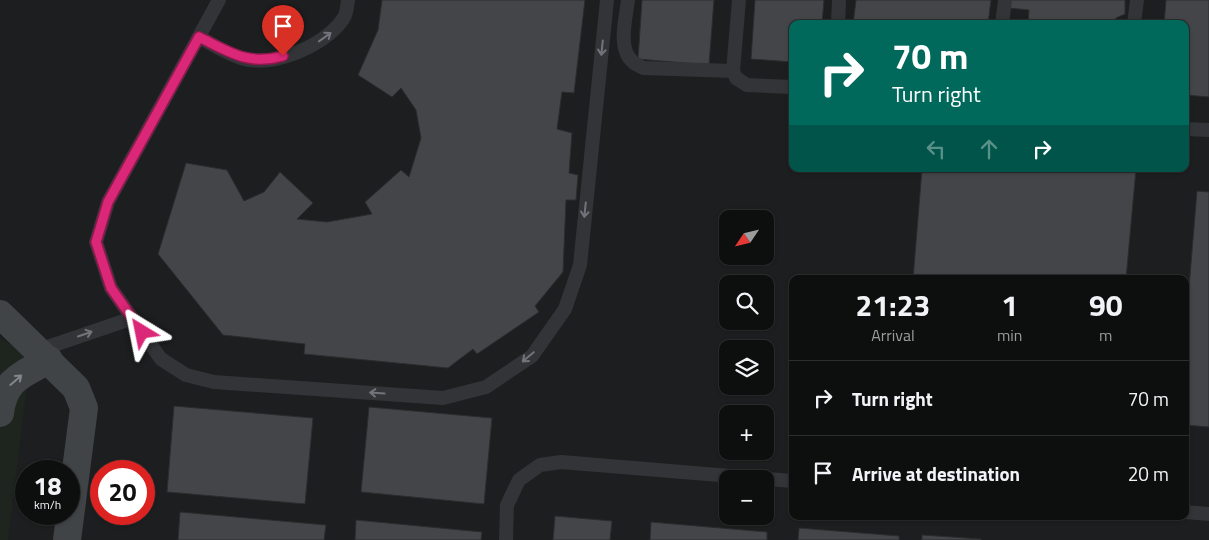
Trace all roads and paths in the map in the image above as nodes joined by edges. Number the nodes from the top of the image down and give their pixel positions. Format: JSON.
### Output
{"nodes":[{"id":1,"x":219,"y":0,"type":"edge"},
{"id":2,"x":348,"y":0,"type":"edge"},
{"id":3,"x":607,"y":0,"type":"edge"},
{"id":4,"x":628,"y":0,"type":"edge"},
{"id":5,"x":739,"y":0,"type":"edge"},
{"id":6,"x":839,"y":0,"type":"edge"},
{"id":7,"x":1005,"y":0,"type":"edge"},
{"id":8,"x":1137,"y":0,"type":"edge"},
{"id":9,"x":838,"y":20,"type":"edge"},
{"id":10,"x":1002,"y":20,"type":"edge"},
{"id":11,"x":1134,"y":20,"type":"edge"},
{"id":12,"x":199,"y":37,"type":"junction"},
{"id":13,"x":733,"y":71,"type":"junction"},
{"id":14,"x":789,"y":87,"type":"edge"},
{"id":15,"x":1189,"y":129,"type":"edge"},
{"id":16,"x":1209,"y":130,"type":"edge"},
{"id":17,"x":0,"y":314,"type":"edge"},
{"id":18,"x":133,"y":318,"type":"junction"},
{"id":19,"x":44,"y":355,"type":"junction"},
{"id":20,"x":0,"y":413,"type":"edge"},
{"id":21,"x":789,"y":480,"type":"edge"},
{"id":22,"x":1189,"y":512,"type":"edge"},
{"id":23,"x":1209,"y":514,"type":"edge"},
{"id":24,"x":67,"y":540,"type":"edge"},
{"id":25,"x":506,"y":540,"type":"edge"}],
"edges":[{"from":1,"to":12,"type":"lane"},
{"from":12,"to":2,"type":"lane","one_way":true},
{"from":3,"to":18,"type":"lane","one_way":true},
{"from":4,"to":13,"type":"lane"},
{"from":5,"to":13,"type":"lane"},
{"from":6,"to":9,"type":"lane"},
{"from":7,"to":10,"type":"lane"},
{"from":8,"to":11,"type":"lane"},
{"from":12,"to":18,"type":"lane"},
{"from":13,"to":14,"type":"lane"},
{"from":15,"to":16,"type":"lane"},
{"from":17,"to":19,"type":"street"},
{"from":19,"to":18,"type":"lane","one_way":true},
{"from":20,"to":19,"type":"street","one_way":true},
{"from":19,"to":24,"type":"street"},
{"from":21,"to":25,"type":"lane"},
{"from":22,"to":23,"type":"lane"}]}
